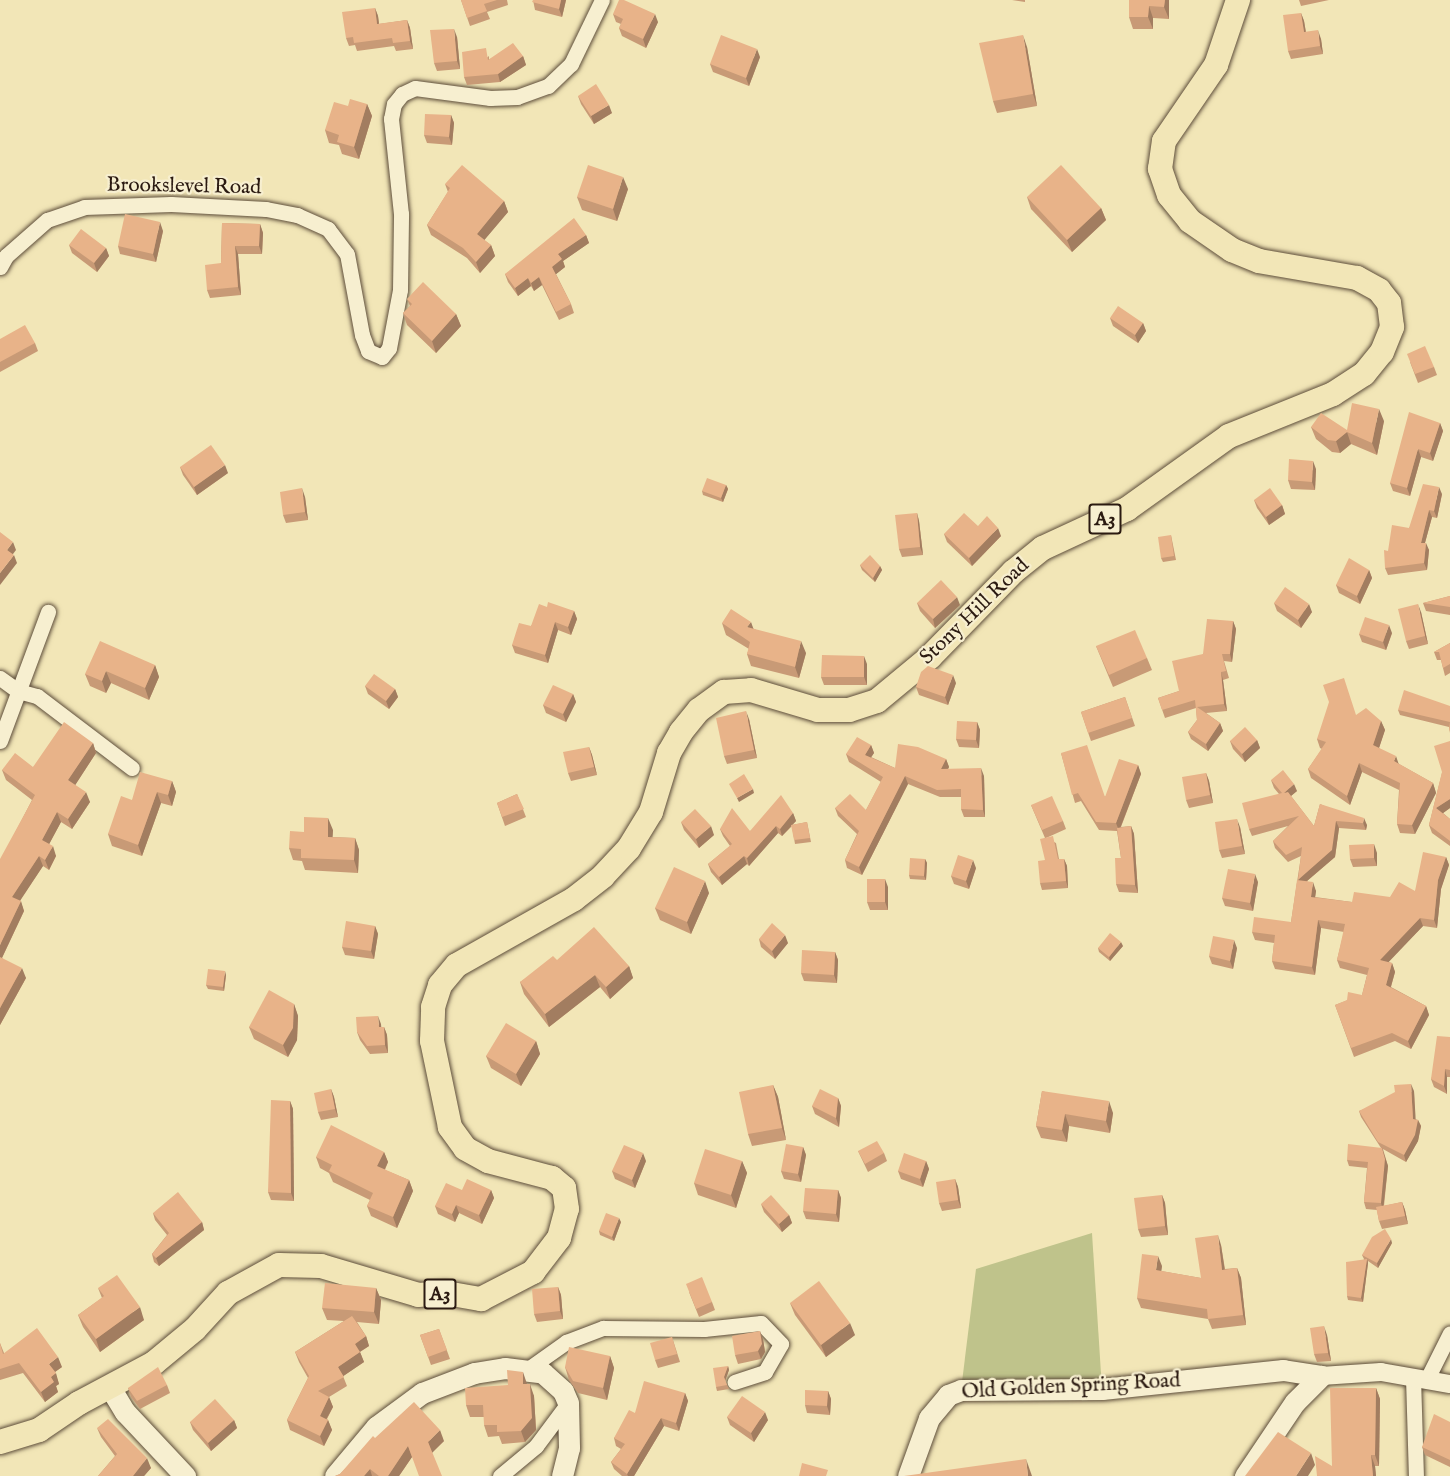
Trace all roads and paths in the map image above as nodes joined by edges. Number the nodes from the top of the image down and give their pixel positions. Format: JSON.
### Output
{"nodes":[{"id":1,"x":602,"y":0,"type":"edge"},
{"id":2,"x":1238,"y":0,"type":"edge"},
{"id":3,"x":0,"y":267,"type":"edge"},
{"id":4,"x":48,"y":612,"type":"dead end"},
{"id":5,"x":0,"y":678,"type":"edge"},
{"id":6,"x":18,"y":691,"type":"junction"},
{"id":7,"x":0,"y":741,"type":"edge"},
{"id":8,"x":132,"y":768,"type":"dead end"},
{"id":9,"x":1450,"y":1333,"type":"edge"},
{"id":10,"x":528,"y":1369,"type":"junction"},
{"id":11,"x":1321,"y":1376,"type":"junction"},
{"id":12,"x":1420,"y":1378,"type":"junction"},
{"id":13,"x":735,"y":1382,"type":"dead end"},
{"id":14,"x":1450,"y":1384,"type":"edge"},
{"id":15,"x":111,"y":1389,"type":"junction"},
{"id":16,"x":568,"y":1403,"type":"junction"},
{"id":17,"x":0,"y":1442,"type":"edge"},
{"id":18,"x":181,"y":1474,"type":"edge"},
{"id":19,"x":335,"y":1476,"type":"edge"},
{"id":20,"x":500,"y":1476,"type":"edge"},
{"id":21,"x":562,"y":1476,"type":"edge"},
{"id":22,"x":908,"y":1476,"type":"edge"},
{"id":23,"x":1245,"y":1476,"type":"edge"},
{"id":24,"x":1416,"y":1476,"type":"edge"}],
"edges":[{"from":1,"to":3,"type":"street","name":"Brookslevel Road"},
{"from":2,"to":15,"type":"main road","name":"Stony Hill Road","number":"A3"},
{"from":4,"to":6,"type":"street"},
{"from":5,"to":6,"type":"street"},
{"from":6,"to":7,"type":"street"},
{"from":6,"to":8,"type":"street"},
{"from":9,"to":12,"type":"street"},
{"from":10,"to":13,"type":"street"},
{"from":10,"to":16,"type":"main road"},
{"from":10,"to":19,"type":"main road"},
{"from":11,"to":12,"type":"street"},
{"from":11,"to":22,"type":"main road","name":"Old Golden Spring Road"},
{"from":11,"to":23,"type":"main road"},
{"from":12,"to":14,"type":"street"},
{"from":12,"to":24,"type":"street"},
{"from":15,"to":17,"type":"main road","number":"A3"},
{"from":15,"to":18,"type":"main road"},
{"from":16,"to":20,"type":"street"},
{"from":16,"to":21,"type":"main road"}]}
